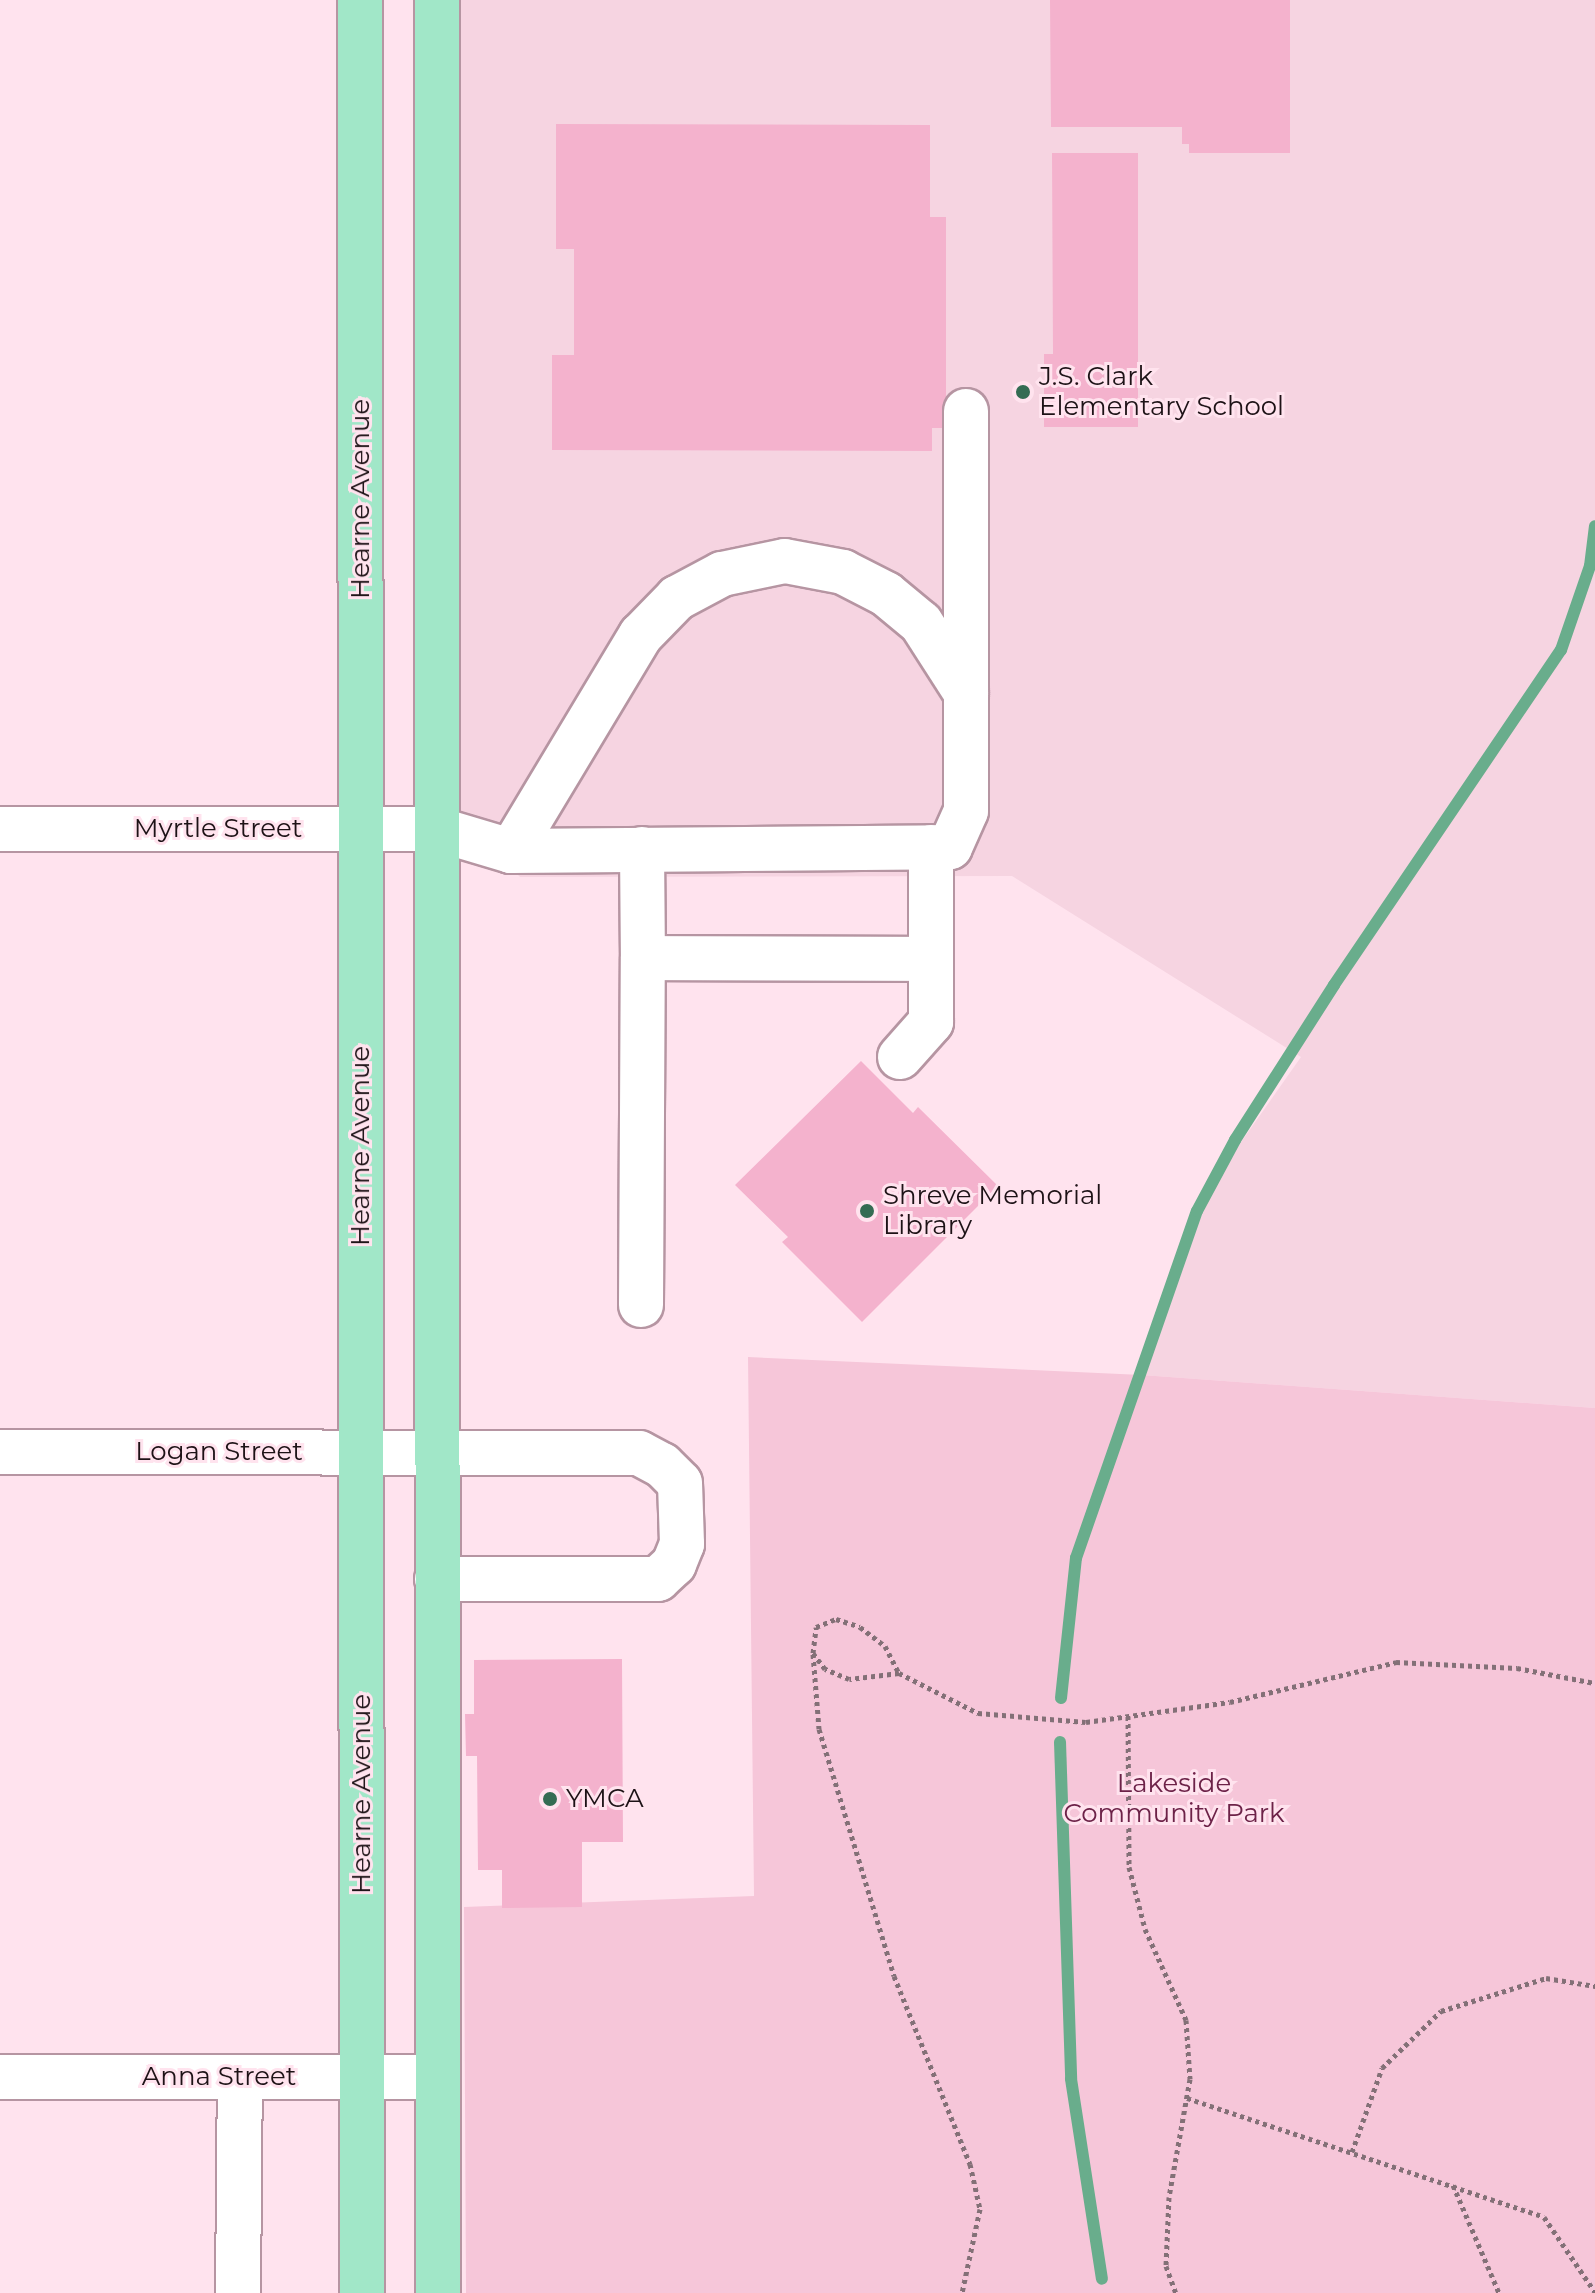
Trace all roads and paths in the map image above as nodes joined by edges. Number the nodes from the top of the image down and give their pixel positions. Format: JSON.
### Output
{"nodes":[{"id":1,"x":360,"y":0,"type":"edge"},
{"id":2,"x":437,"y":0,"type":"edge"},
{"id":3,"x":966,"y":411,"type":"dead end"},
{"id":4,"x":966,"y":693,"type":"junction"},
{"id":5,"x":0,"y":829,"type":"edge"},
{"id":6,"x":361,"y":829,"type":"junction"},
{"id":7,"x":437,"y":829,"type":"junction"},
{"id":8,"x":931,"y":847,"type":"junction"},
{"id":9,"x":642,"y":849,"type":"junction"},
{"id":10,"x":511,"y":851,"type":"junction"},
{"id":11,"x":643,"y":958,"type":"junction"},
{"id":12,"x":931,"y":959,"type":"junction"},
{"id":13,"x":900,"y":1057,"type":"dead end"},
{"id":14,"x":641,"y":1305,"type":"dead end"},
{"id":15,"x":0,"y":1452,"type":"edge"},
{"id":16,"x":362,"y":1452,"type":"junction"},
{"id":17,"x":437,"y":1452,"type":"junction"},
{"id":18,"x":437,"y":1579,"type":"junction"},
{"id":19,"x":813,"y":1653,"type":"junction"},
{"id":20,"x":899,"y":1673,"type":"junction"},
{"id":21,"x":1595,"y":1683,"type":"edge"},
{"id":22,"x":1128,"y":1716,"type":"junction"},
{"id":23,"x":1595,"y":1986,"type":"edge"},
{"id":24,"x":0,"y":2077,"type":"edge"},
{"id":25,"x":240,"y":2077,"type":"junction"},
{"id":26,"x":362,"y":2077,"type":"junction"},
{"id":27,"x":438,"y":2077,"type":"junction"},
{"id":28,"x":1187,"y":2098,"type":"junction"},
{"id":29,"x":1352,"y":2152,"type":"junction"},
{"id":30,"x":1452,"y":2184,"type":"junction"},
{"id":31,"x":1595,"y":2292,"type":"edge"},
{"id":32,"x":238,"y":2293,"type":"edge"},
{"id":33,"x":362,"y":2293,"type":"edge"},
{"id":34,"x":438,"y":2293,"type":"edge"},
{"id":35,"x":962,"y":2293,"type":"edge"},
{"id":36,"x":1176,"y":2293,"type":"edge"},
{"id":37,"x":1499,"y":2293,"type":"edge"}],
"edges":[{"from":1,"to":6,"type":"main road","name":"Hearne Avenue"},
{"from":2,"to":7,"type":"main road"},
{"from":3,"to":4,"type":"street"},
{"from":4,"to":8,"type":"street"},
{"from":4,"to":10,"type":"street"},
{"from":5,"to":6,"type":"street","name":"Myrtle Street"},
{"from":6,"to":7,"type":"street","name":"Myrtle Street"},
{"from":6,"to":16,"type":"main road","name":"Hearne Avenue"},
{"from":7,"to":10,"type":"street","name":"Myrtle Street"},
{"from":7,"to":17,"type":"main road"},
{"from":8,"to":9,"type":"street","name":"Myrtle Street"},
{"from":8,"to":12,"type":"street"},
{"from":9,"to":10,"type":"street","name":"Myrtle Street"},
{"from":9,"to":11,"type":"street"},
{"from":11,"to":12,"type":"street"},
{"from":11,"to":14,"type":"street"},
{"from":12,"to":13,"type":"street"},
{"from":15,"to":16,"type":"street","name":"Logan Street"},
{"from":16,"to":17,"type":"street","name":"Logan Street"},
{"from":16,"to":26,"type":"main road","name":"Hearne Avenue"},
{"from":17,"to":18,"type":"main road"},
{"from":17,"to":18,"type":"street","name":"Logan Street"},
{"from":18,"to":27,"type":"main road"},
{"from":19,"to":20,"type":"path"},
{"from":19,"to":20,"type":"path"},
{"from":19,"to":35,"type":"path"},
{"from":20,"to":22,"type":"path"},
{"from":21,"to":22,"type":"path"},
{"from":22,"to":28,"type":"path"},
{"from":23,"to":29,"type":"path"},
{"from":24,"to":25,"type":"street","name":"Anna Street"},
{"from":25,"to":26,"type":"street","name":"Anna Street"},
{"from":25,"to":32,"type":"street"},
{"from":26,"to":27,"type":"street","name":"Anna Street"},
{"from":26,"to":33,"type":"main road","name":"Hearne Avenue"},
{"from":27,"to":34,"type":"main road"},
{"from":28,"to":29,"type":"path"},
{"from":28,"to":36,"type":"path"},
{"from":29,"to":30,"type":"path"},
{"from":30,"to":31,"type":"path"},
{"from":30,"to":37,"type":"path"}]}
